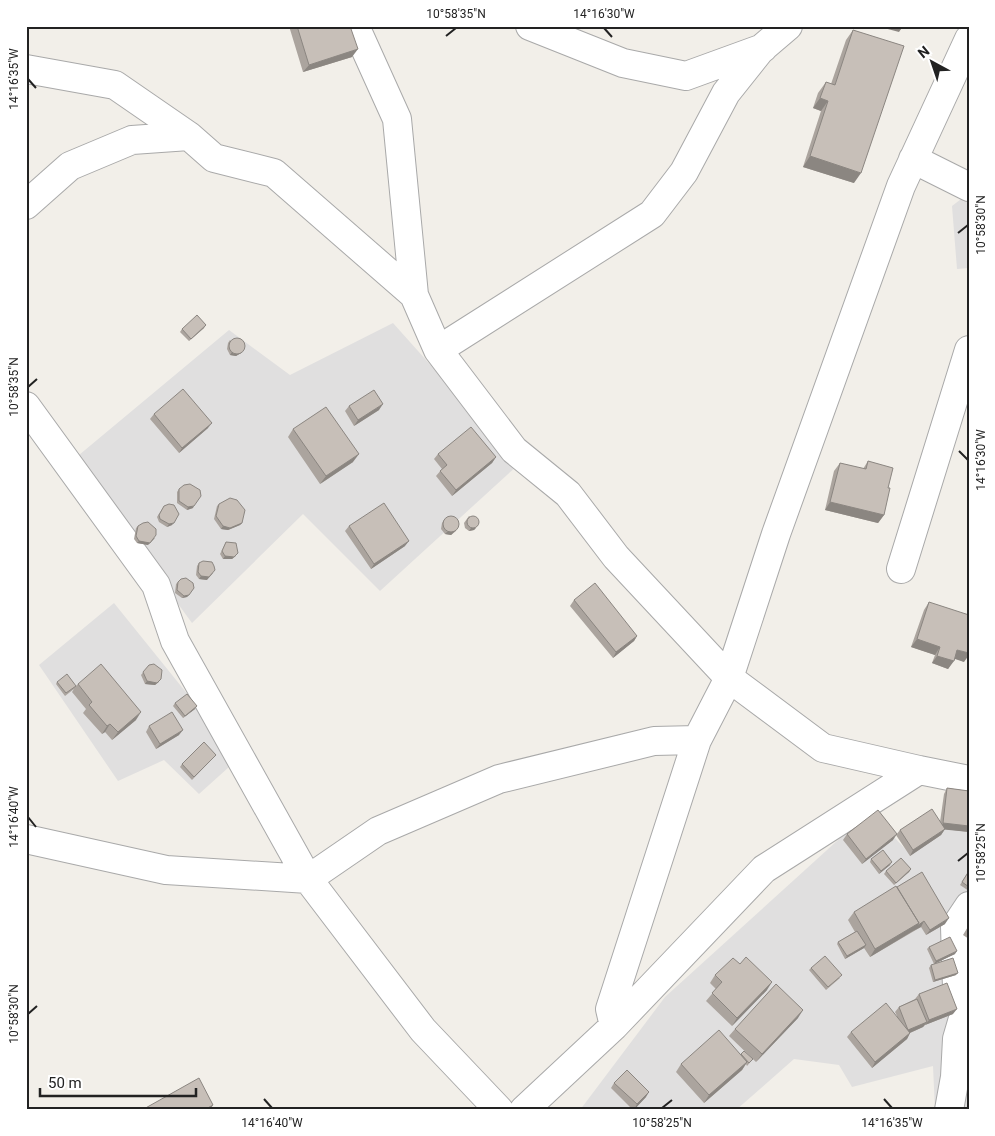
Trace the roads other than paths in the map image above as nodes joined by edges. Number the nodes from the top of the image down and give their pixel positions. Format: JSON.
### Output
{"nodes":[{"id":1,"x":356,"y":26,"type":"edge"},
{"id":2,"x":530,"y":26,"type":"edge"},
{"id":3,"x":788,"y":26,"type":"edge"},
{"id":4,"x":806,"y":26,"type":"edge"},
{"id":5,"x":969,"y":40,"type":"edge"},
{"id":6,"x":761,"y":49,"type":"junction"},
{"id":7,"x":26,"y":69,"type":"edge"},
{"id":8,"x":190,"y":136,"type":"junction"},
{"id":9,"x":913,"y":159,"type":"junction"},
{"id":10,"x":969,"y":188,"type":"edge"},
{"id":11,"x":26,"y":205,"type":"edge"},
{"id":12,"x":414,"y":295,"type":"junction"},
{"id":13,"x":438,"y":350,"type":"junction"},
{"id":14,"x":969,"y":350,"type":"edge"},
{"id":15,"x":26,"y":406,"type":"edge"},
{"id":16,"x":901,"y":570,"type":"dead end"},
{"id":17,"x":729,"y":678,"type":"junction"},
{"id":18,"x":696,"y":740,"type":"junction"},
{"id":19,"x":919,"y":770,"type":"junction"},
{"id":20,"x":969,"y":780,"type":"edge"},
{"id":21,"x":26,"y":839,"type":"edge"},
{"id":22,"x":308,"y":879,"type":"junction"},
{"id":23,"x":969,"y":906,"type":"edge"},
{"id":24,"x":962,"y":948,"type":"edge"},
{"id":25,"x":614,"y":1026,"type":"junction"},
{"id":26,"x":499,"y":1110,"type":"edge"},
{"id":27,"x":524,"y":1110,"type":"edge"},
{"id":28,"x":949,"y":1110,"type":"edge"}],
"edges":[{"from":1,"to":12,"type":"street"},
{"from":2,"to":6,"type":"street"},
{"from":3,"to":6,"type":"street"},
{"from":4,"to":6,"type":"street"},
{"from":5,"to":9,"type":"street"},
{"from":6,"to":13,"type":"street"},
{"from":7,"to":8,"type":"street"},
{"from":8,"to":11,"type":"street"},
{"from":8,"to":12,"type":"street"},
{"from":9,"to":10,"type":"street"},
{"from":9,"to":17,"type":"street"},
{"from":12,"to":13,"type":"street"},
{"from":13,"to":17,"type":"street"},
{"from":14,"to":16,"type":"street"},
{"from":15,"to":22,"type":"street"},
{"from":17,"to":18,"type":"street"},
{"from":17,"to":19,"type":"street"},
{"from":18,"to":22,"type":"street"},
{"from":18,"to":25,"type":"street"},
{"from":19,"to":20,"type":"street"},
{"from":19,"to":25,"type":"street"},
{"from":21,"to":22,"type":"street"},
{"from":22,"to":26,"type":"street"},
{"from":23,"to":24,"type":"street"},
{"from":24,"to":28,"type":"street"},
{"from":25,"to":27,"type":"street"}]}
